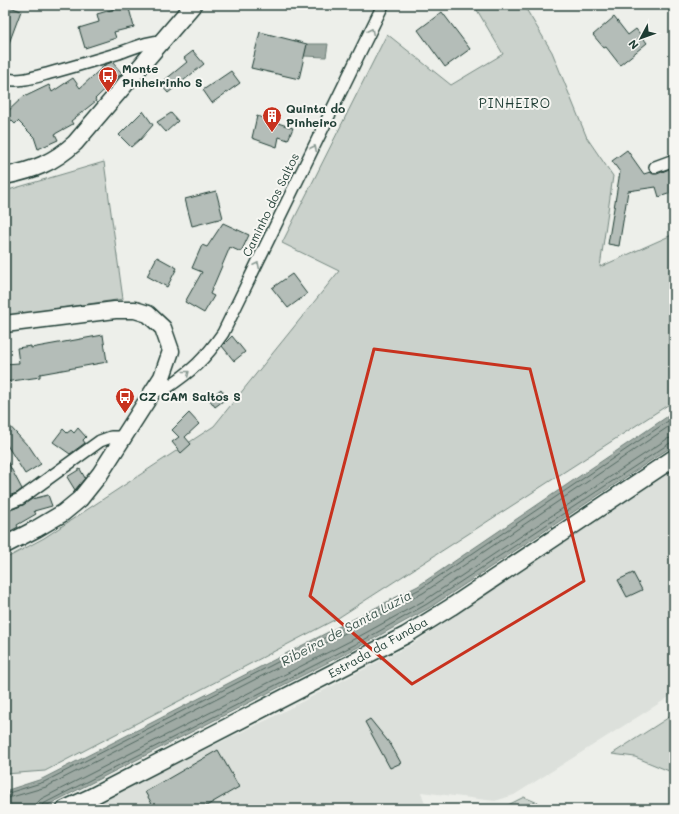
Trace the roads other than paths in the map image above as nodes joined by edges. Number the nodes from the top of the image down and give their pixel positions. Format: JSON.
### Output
{"nodes":[{"id":1,"x":193,"y":5,"type":"edge"},
{"id":2,"x":383,"y":5,"type":"edge"},
{"id":3,"x":163,"y":40,"type":"junction"},
{"id":4,"x":8,"y":81,"type":"edge"},
{"id":5,"x":674,"y":160,"type":"edge"},
{"id":6,"x":655,"y":167,"type":"dead end"},
{"id":7,"x":5,"y":176,"type":"edge"},
{"id":8,"x":5,"y":324,"type":"edge"},
{"id":9,"x":154,"y":389,"type":"junction"},
{"id":10,"x":123,"y":437,"type":"junction"},
{"id":11,"x":674,"y":458,"type":"edge"},
{"id":12,"x":5,"y":505,"type":"edge"},
{"id":13,"x":5,"y":545,"type":"edge"},
{"id":14,"x":65,"y":809,"type":"edge"}],
"edges":[{"from":1,"to":3,"type":"main road"},
{"from":9,"to":2,"type":"street","name":"Caminho dos Saltos","one_way":true},
{"from":3,"to":4,"type":"street"},
{"from":3,"to":7,"type":"main road"},
{"from":5,"to":6,"type":"street"},
{"from":8,"to":9,"type":"main road"},
{"from":9,"to":10,"type":"main road"},
{"from":10,"to":12,"type":"street"},
{"from":10,"to":13,"type":"main road"},
{"from":11,"to":14,"type":"main road","name":"Estrada da Fundoa"}]}
